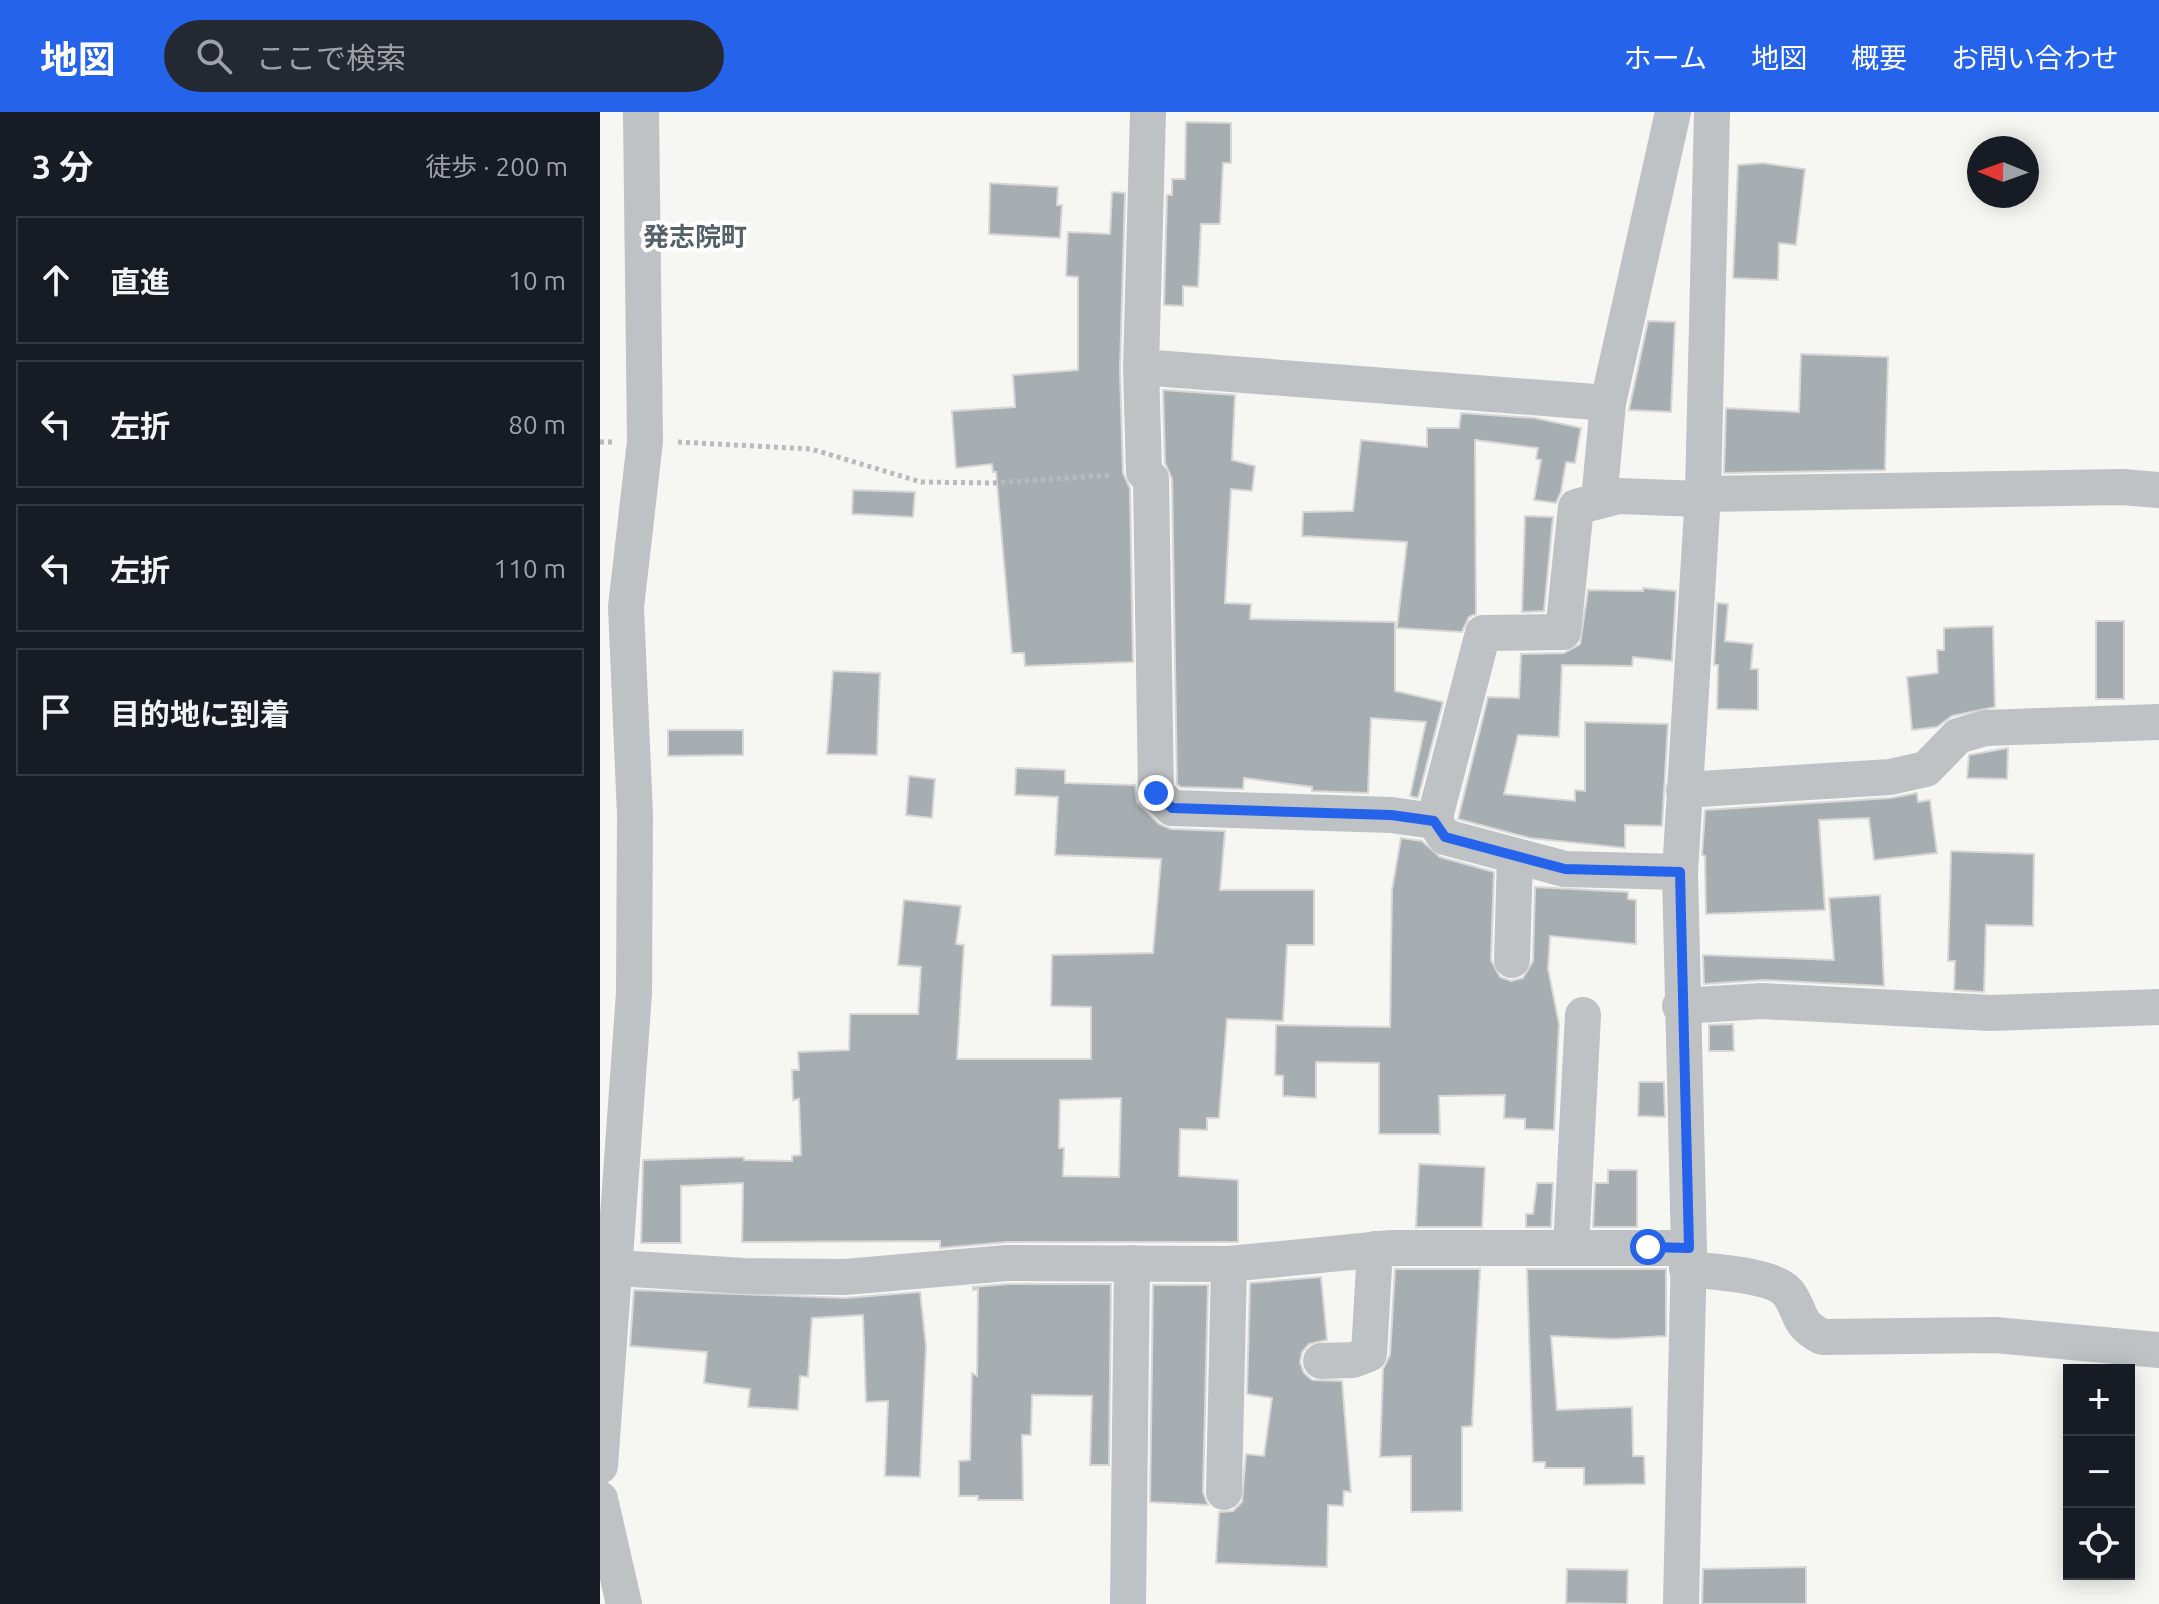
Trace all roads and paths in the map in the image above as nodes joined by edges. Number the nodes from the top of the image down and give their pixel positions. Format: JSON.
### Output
{"nodes":[{"id":1,"x":641,"y":112,"type":"edge"},
{"id":2,"x":1148,"y":112,"type":"edge"},
{"id":3,"x":1673,"y":112,"type":"edge"},
{"id":4,"x":1712,"y":112,"type":"edge"},
{"id":5,"x":1141,"y":367,"type":"junction"},
{"id":6,"x":1608,"y":403,"type":"junction"},
{"id":7,"x":645,"y":441,"type":"junction"},
{"id":8,"x":1144,"y":472,"type":"junction"},
{"id":9,"x":2159,"y":490,"type":"edge"},
{"id":10,"x":1702,"y":496,"type":"junction"},
{"id":11,"x":1599,"y":501,"type":"junction"},
{"id":12,"x":2159,"y":722,"type":"edge"},
{"id":13,"x":1684,"y":790,"type":"junction"},
{"id":14,"x":1434,"y":821,"type":"junction"},
{"id":15,"x":1515,"y":856,"type":"junction"},
{"id":16,"x":1680,"y":872,"type":"junction"},
{"id":17,"x":1512,"y":960,"type":"dead end"},
{"id":18,"x":1680,"y":1006,"type":"junction"},
{"id":19,"x":2159,"y":1007,"type":"edge"},
{"id":20,"x":1583,"y":1015,"type":"dead end"},
{"id":21,"x":1571,"y":1248,"type":"junction"},
{"id":22,"x":1375,"y":1249,"type":"junction"},
{"id":23,"x":1688,"y":1259,"type":"junction"},
{"id":24,"x":1132,"y":1263,"type":"junction"},
{"id":25,"x":1229,"y":1264,"type":"junction"},
{"id":26,"x":617,"y":1268,"type":"junction"},
{"id":27,"x":2159,"y":1350,"type":"edge"},
{"id":28,"x":1321,"y":1361,"type":"dead end"},
{"id":29,"x":600,"y":1466,"type":"edge"},
{"id":30,"x":1224,"y":1492,"type":"dead end"},
{"id":31,"x":600,"y":1499,"type":"edge"},
{"id":32,"x":624,"y":1604,"type":"edge"},
{"id":33,"x":1128,"y":1604,"type":"edge"},
{"id":34,"x":1681,"y":1604,"type":"edge"}],
"edges":[{"from":1,"to":7,"type":"street"},
{"from":2,"to":5,"type":"street"},
{"from":3,"to":6,"type":"street"},
{"from":4,"to":10,"type":"street"},
{"from":5,"to":6,"type":"street"},
{"from":5,"to":8,"type":"street"},
{"from":6,"to":11,"type":"street"},
{"from":7,"to":8,"type":"path"},
{"from":7,"to":26,"type":"street"},
{"from":8,"to":14,"type":"street"},
{"from":9,"to":10,"type":"street"},
{"from":10,"to":11,"type":"street"},
{"from":10,"to":13,"type":"street"},
{"from":11,"to":14,"type":"street"},
{"from":12,"to":13,"type":"street"},
{"from":13,"to":16,"type":"street"},
{"from":14,"to":15,"type":"street"},
{"from":15,"to":16,"type":"street"},
{"from":15,"to":17,"type":"street"},
{"from":16,"to":18,"type":"street"},
{"from":18,"to":19,"type":"street"},
{"from":18,"to":23,"type":"street"},
{"from":20,"to":21,"type":"street"},
{"from":21,"to":22,"type":"street"},
{"from":21,"to":23,"type":"street"},
{"from":22,"to":25,"type":"street"},
{"from":22,"to":28,"type":"street"},
{"from":23,"to":27,"type":"street"},
{"from":23,"to":34,"type":"street"},
{"from":24,"to":25,"type":"street"},
{"from":24,"to":26,"type":"street"},
{"from":24,"to":33,"type":"street"},
{"from":25,"to":30,"type":"street"},
{"from":26,"to":29,"type":"street"},
{"from":31,"to":32,"type":"street"}]}
